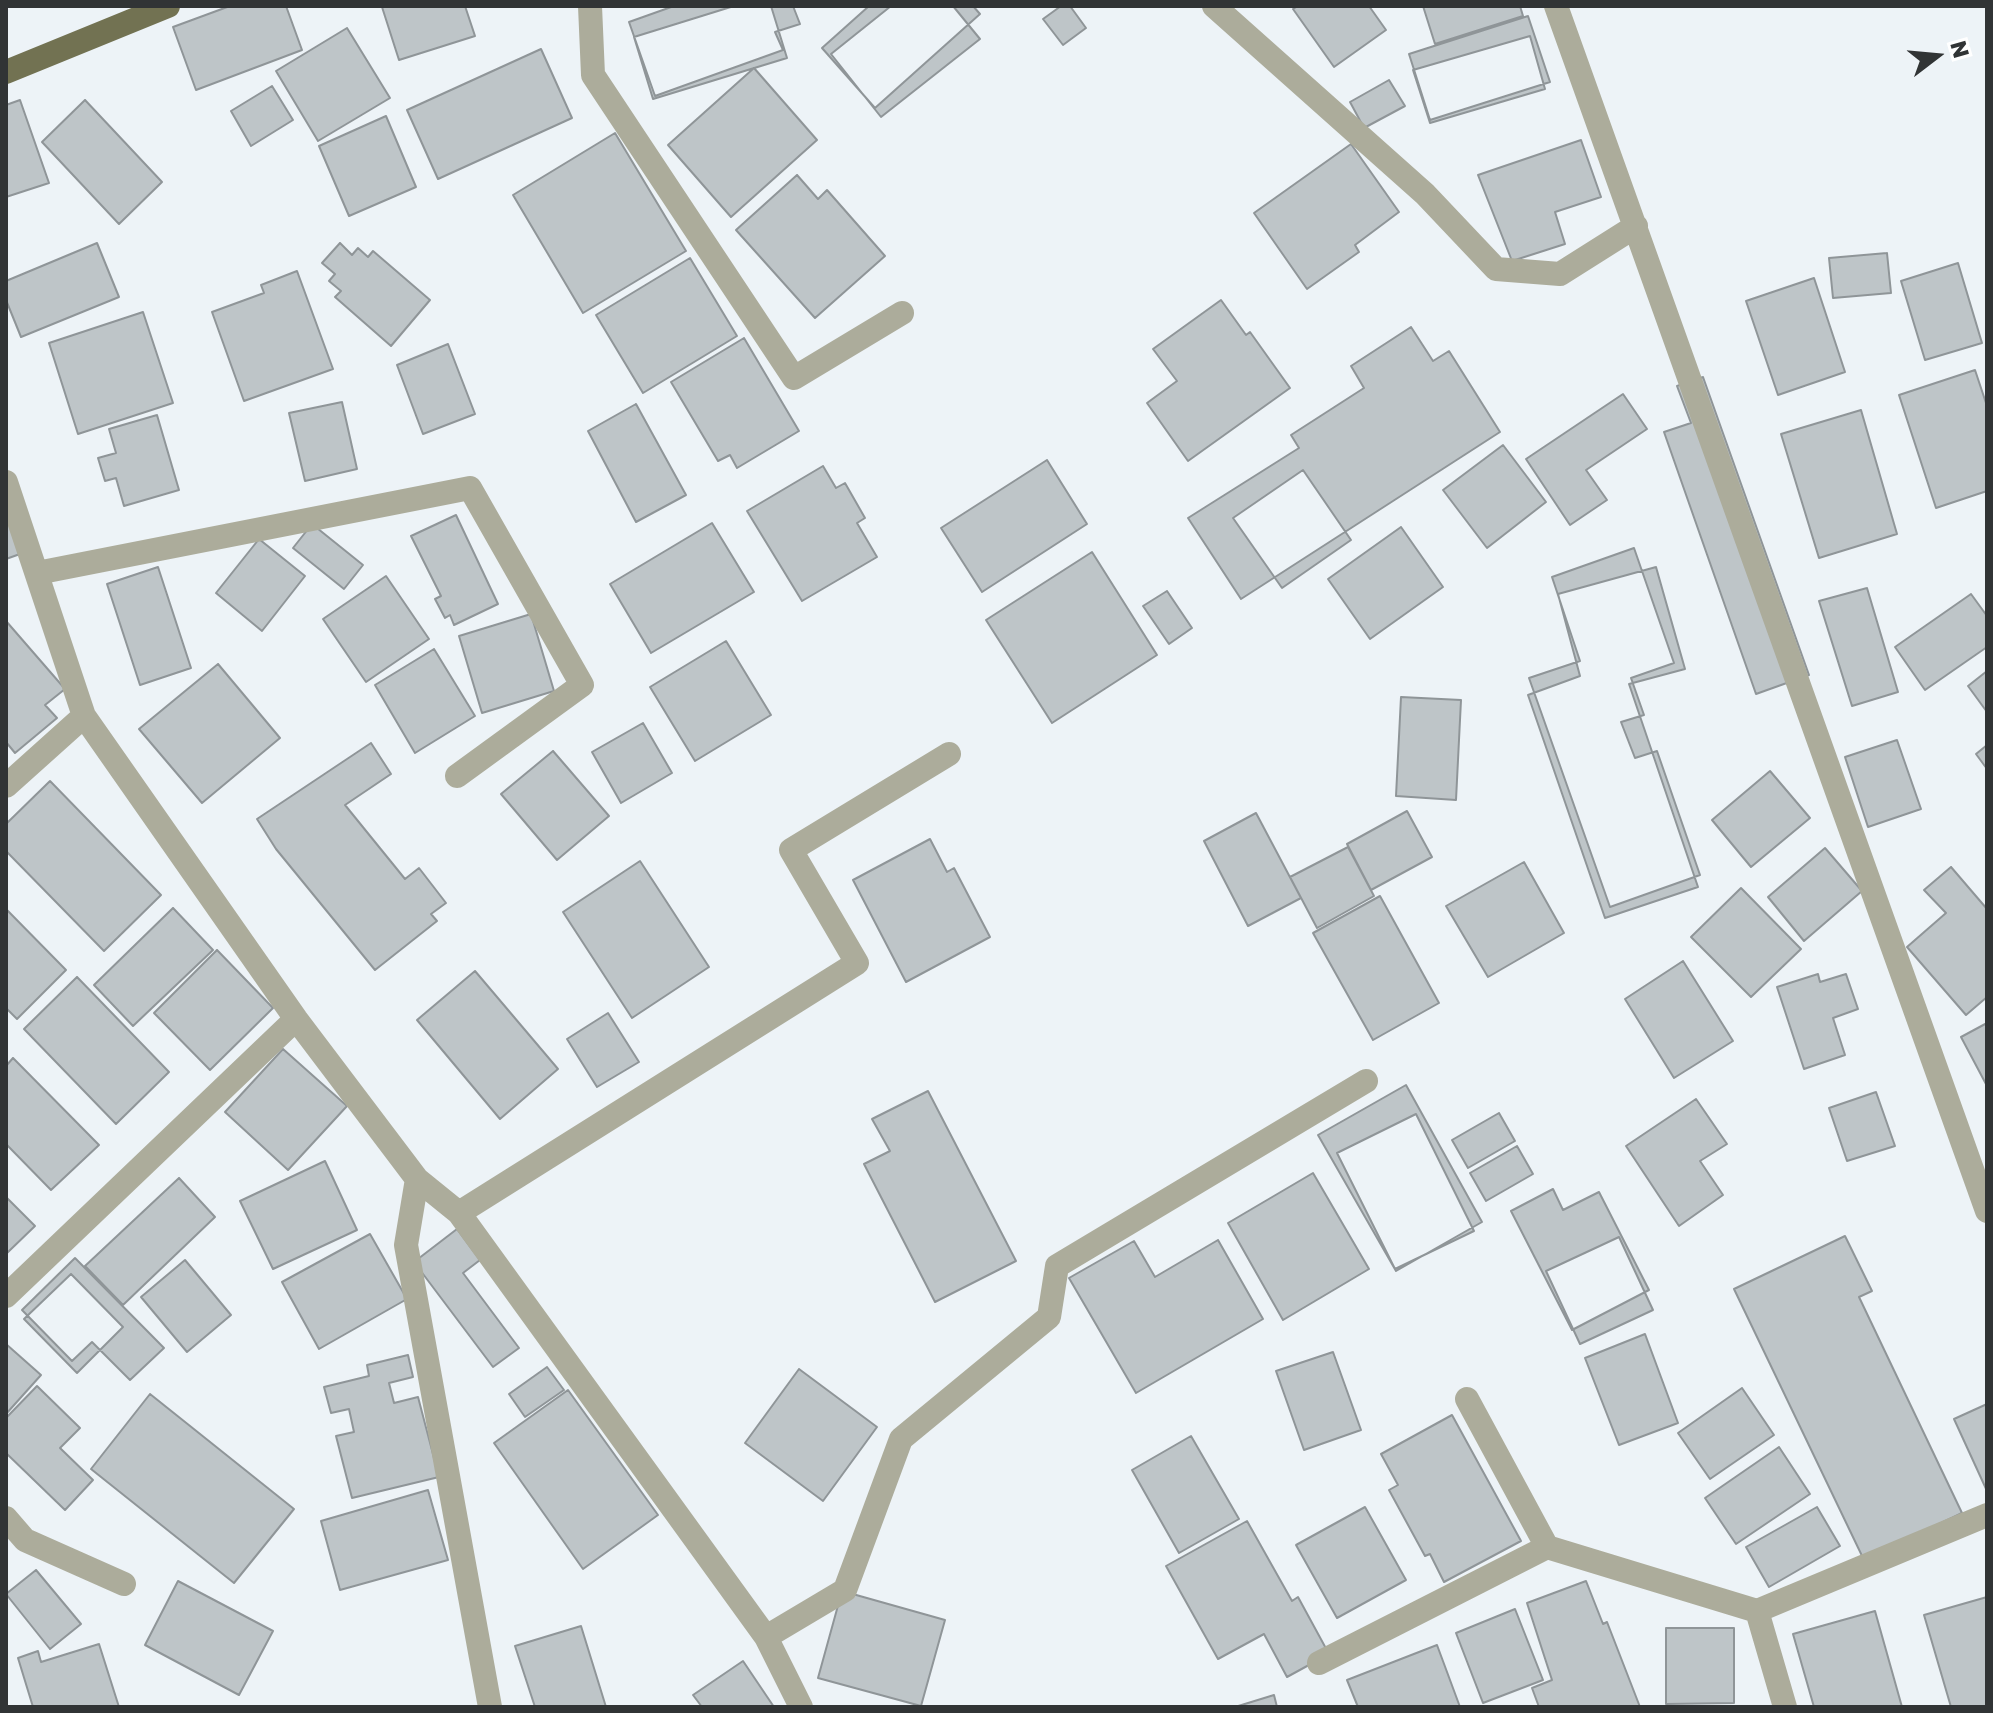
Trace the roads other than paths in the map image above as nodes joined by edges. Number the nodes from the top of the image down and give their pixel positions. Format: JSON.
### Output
{"nodes":[{"id":1,"x":168,"y":6,"type":"edge"},
{"id":2,"x":590,"y":6,"type":"edge"},
{"id":3,"x":1214,"y":6,"type":"edge"},
{"id":4,"x":1556,"y":6,"type":"edge"},
{"id":5,"x":6,"y":72,"type":"edge"},
{"id":6,"x":1636,"y":226,"type":"junction"},
{"id":7,"x":902,"y":313,"type":"dead end"},
{"id":8,"x":6,"y":482,"type":"edge"},
{"id":9,"x":37,"y":573,"type":"junction"},
{"id":10,"x":84,"y":716,"type":"junction"},
{"id":11,"x":949,"y":754,"type":"dead end"},
{"id":12,"x":457,"y":776,"type":"dead end"},
{"id":13,"x":6,"y":786,"type":"edge"},
{"id":14,"x":296,"y":1019,"type":"junction"},
{"id":15,"x":1366,"y":1081,"type":"dead end"},
{"id":16,"x":417,"y":1179,"type":"junction"},
{"id":17,"x":1987,"y":1211,"type":"edge"},
{"id":18,"x":459,"y":1213,"type":"junction"},
{"id":19,"x":6,"y":1296,"type":"edge"},
{"id":20,"x":1467,"y":1399,"type":"dead end"},
{"id":21,"x":1987,"y":1515,"type":"edge"},
{"id":22,"x":6,"y":1518,"type":"edge"},
{"id":23,"x":1547,"y":1547,"type":"junction"},
{"id":24,"x":124,"y":1584,"type":"dead end"},
{"id":25,"x":1757,"y":1611,"type":"junction"},
{"id":26,"x":766,"y":1637,"type":"junction"},
{"id":27,"x":1319,"y":1663,"type":"dead end"},
{"id":28,"x":490,"y":1707,"type":"edge"},
{"id":29,"x":801,"y":1707,"type":"edge"},
{"id":30,"x":1785,"y":1707,"type":"edge"}],
"edges":[{"from":1,"to":5,"type":"main road"},
{"from":2,"to":7,"type":"street"},
{"from":3,"to":6,"type":"street"},
{"from":4,"to":6,"type":"street"},
{"from":6,"to":17,"type":"street"},
{"from":8,"to":9,"type":"street"},
{"from":9,"to":10,"type":"street"},
{"from":9,"to":12,"type":"street"},
{"from":10,"to":13,"type":"street"},
{"from":10,"to":14,"type":"street"},
{"from":11,"to":18,"type":"street"},
{"from":14,"to":16,"type":"street"},
{"from":14,"to":19,"type":"street"},
{"from":15,"to":26,"type":"street"},
{"from":16,"to":18,"type":"street"},
{"from":16,"to":28,"type":"street"},
{"from":18,"to":26,"type":"street"},
{"from":20,"to":23,"type":"street"},
{"from":21,"to":25,"type":"street"},
{"from":22,"to":24,"type":"street"},
{"from":23,"to":25,"type":"street"},
{"from":23,"to":27,"type":"street"},
{"from":25,"to":30,"type":"street"},
{"from":26,"to":29,"type":"street"}]}
